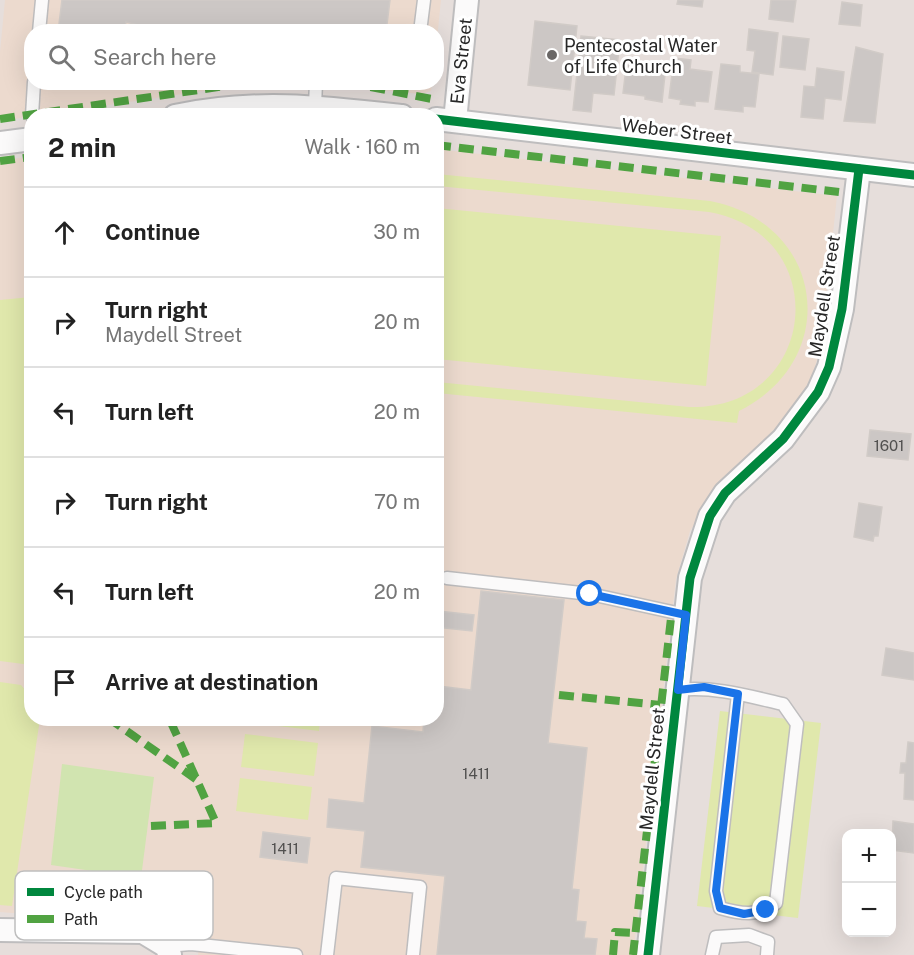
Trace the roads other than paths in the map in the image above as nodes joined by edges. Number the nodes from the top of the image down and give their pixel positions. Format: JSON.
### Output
{"nodes":[{"id":1,"x":42,"y":0,"type":"edge"},
{"id":2,"x":424,"y":0,"type":"edge"},
{"id":3,"x":467,"y":0,"type":"edge"},
{"id":4,"x":40,"y":24,"type":"edge"},
{"id":5,"x":421,"y":24,"type":"edge"},
{"id":6,"x":34,"y":90,"type":"edge"},
{"id":7,"x":316,"y":90,"type":"edge"},
{"id":8,"x":315,"y":106,"type":"junction"},
{"id":9,"x":32,"y":108,"type":"edge"},
{"id":10,"x":210,"y":108,"type":"edge"},
{"id":11,"x":246,"y":108,"type":"edge"},
{"id":12,"x":294,"y":108,"type":"edge"},
{"id":13,"x":332,"y":108,"type":"edge"},
{"id":14,"x":446,"y":120,"type":"edge"},
{"id":15,"x":24,"y":140,"type":"edge"},
{"id":16,"x":0,"y":143,"type":"edge"},
{"id":17,"x":859,"y":169,"type":"junction"},
{"id":18,"x":914,"y":175,"type":"edge"},
{"id":19,"x":447,"y":578,"type":"dead end"},
{"id":20,"x":686,"y":615,"type":"junction"},
{"id":21,"x":678,"y":690,"type":"junction"},
{"id":22,"x":738,"y":694,"type":"junction"},
{"id":23,"x":154,"y":940,"type":"edge"},
{"id":24,"x":168,"y":951,"type":"edge"},
{"id":25,"x":296,"y":955,"type":"edge"},
{"id":26,"x":327,"y":955,"type":"edge"},
{"id":27,"x":412,"y":955,"type":"edge"},
{"id":28,"x":648,"y":955,"type":"edge"},
{"id":29,"x":712,"y":955,"type":"edge"},
{"id":30,"x":767,"y":955,"type":"edge"}],
"edges":[{"from":1,"to":4,"type":"lane"},
{"from":2,"to":5,"type":"lane"},
{"from":3,"to":14,"type":"street","name":"Eva Street"},
{"from":6,"to":9,"type":"lane"},
{"from":7,"to":8,"type":"lane"},
{"from":8,"to":12,"type":"street"},
{"from":8,"to":13,"type":"street"},
{"from":10,"to":11,"type":"street"},
{"from":14,"to":17,"type":"street","name":"Weber Street"},
{"from":15,"to":16,"type":"street"},
{"from":17,"to":18,"type":"street","name":"Weber Street"},
{"from":17,"to":20,"type":"street","name":"Maydell Street"},
{"from":19,"to":20,"type":"lane"},
{"from":20,"to":21,"type":"street","name":"Maydell Street"},
{"from":21,"to":22,"type":"lane"},
{"from":21,"to":28,"type":"street","name":"Maydell Street"},
{"from":22,"to":22,"type":"lane"},
{"from":23,"to":24,"type":"street"},
{"from":24,"to":25,"type":"lane"},
{"from":26,"to":27,"type":"lane"},
{"from":29,"to":30,"type":"lane"}]}
